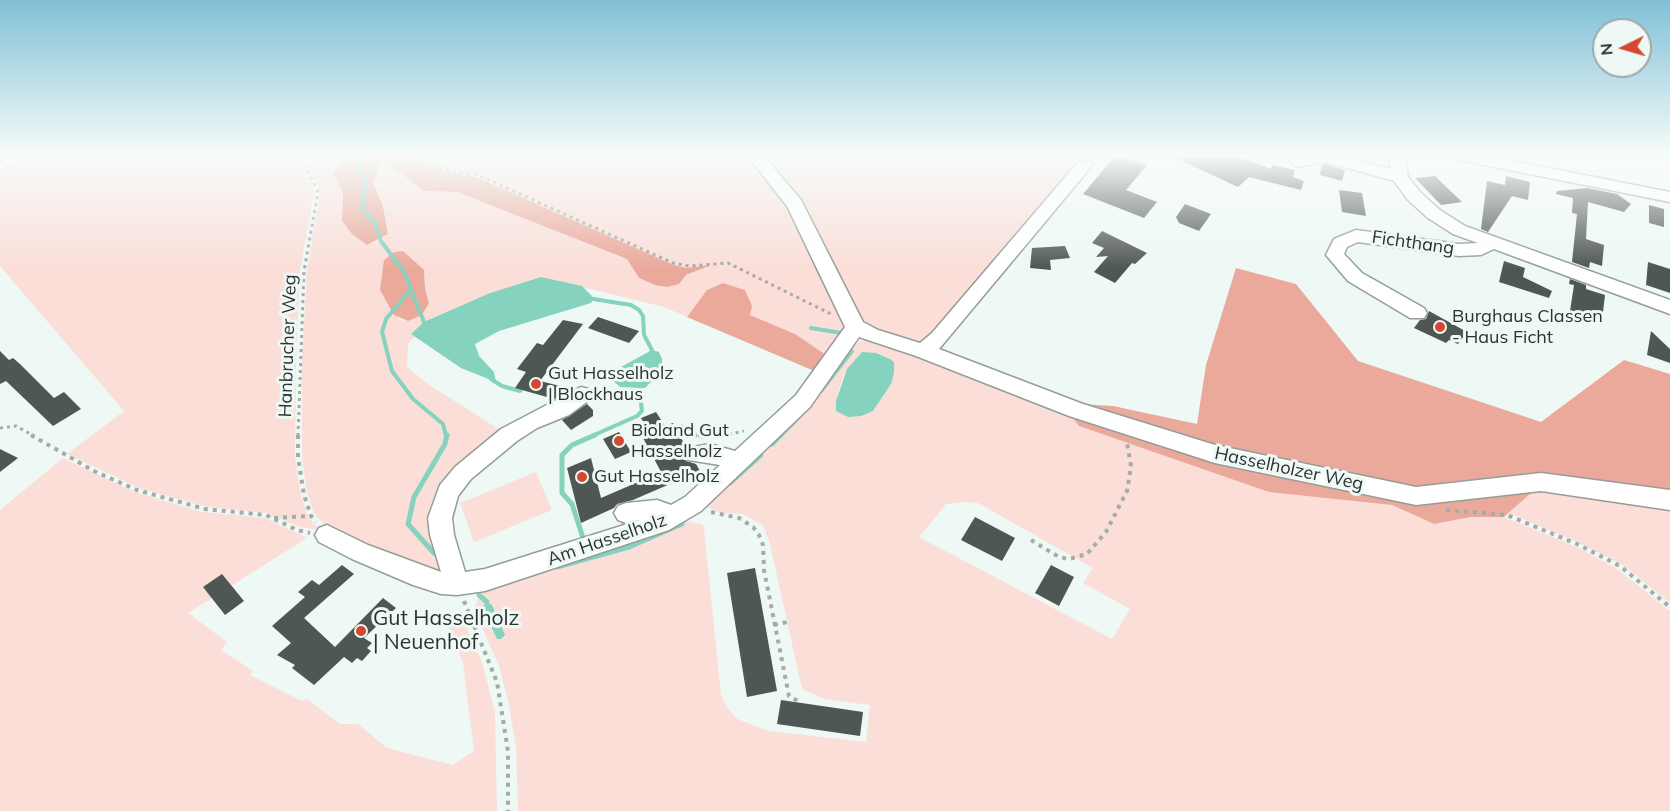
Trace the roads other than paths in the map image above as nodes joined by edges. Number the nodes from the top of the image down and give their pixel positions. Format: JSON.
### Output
{"nodes":[{"id":1,"x":786,"y":193,"type":"edge"},
{"id":2,"x":1061,"y":193,"type":"edge"},
{"id":3,"x":1412,"y":193,"type":"edge"},
{"id":4,"x":1654,"y":193,"type":"edge"},
{"id":5,"x":1670,"y":196,"type":"edge"},
{"id":6,"x":1492,"y":243,"type":"junction"},
{"id":7,"x":1670,"y":307,"type":"edge"},
{"id":8,"x":1417,"y":313,"type":"dead end"},
{"id":9,"x":853,"y":324,"type":"junction"},
{"id":10,"x":923,"y":351,"type":"junction"},
{"id":11,"x":580,"y":394,"type":"dead end"},
{"id":12,"x":696,"y":454,"type":"dead end"},
{"id":13,"x":741,"y":460,"type":"junction"},
{"id":14,"x":1670,"y":500,"type":"edge"},
{"id":15,"x":683,"y":511,"type":"junction"},
{"id":16,"x":626,"y":513,"type":"dead end"},
{"id":17,"x":327,"y":535,"type":"road end"},
{"id":18,"x":457,"y":584,"type":"junction"}],
"edges":[{"from":1,"to":9,"type":"street"},
{"from":2,"to":10,"type":"street"},
{"from":3,"to":6,"type":"street","name":"Fichthang"},
{"from":4,"to":5,"type":"street"},
{"from":6,"to":7,"type":"street","name":"Fichthang"},
{"from":6,"to":8,"type":"street","name":"Fichthang"},
{"from":9,"to":10,"type":"street","name":"Hasselholzer Weg"},
{"from":9,"to":13,"type":"street","name":"Am Hasselholz"},
{"from":10,"to":14,"type":"street","name":"Hasselholzer Weg"},
{"from":11,"to":18,"type":"street"},
{"from":12,"to":13,"type":"street"},
{"from":13,"to":15,"type":"street","name":"Am Hasselholz"},
{"from":15,"to":16,"type":"street"},
{"from":15,"to":18,"type":"street","name":"Am Hasselholz"},
{"from":17,"to":18,"type":"street","name":"Am Hasselholz"}]}
